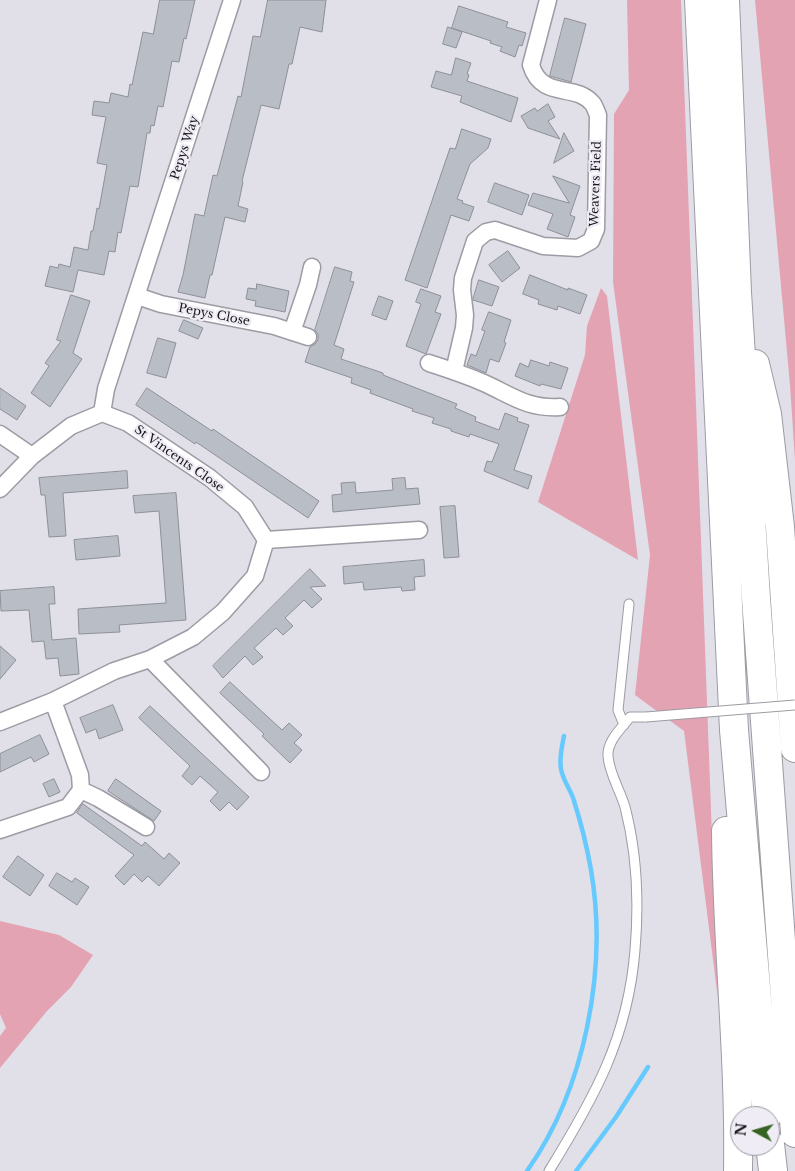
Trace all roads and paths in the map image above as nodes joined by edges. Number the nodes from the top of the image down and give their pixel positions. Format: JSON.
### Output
{"nodes":[{"id":1,"x":232,"y":0,"type":"edge"},
{"id":2,"x":548,"y":0,"type":"edge"},
{"id":3,"x":699,"y":0,"type":"edge"},
{"id":4,"x":725,"y":0,"type":"edge"},
{"id":5,"x":312,"y":267,"type":"dead end"},
{"id":6,"x":737,"y":292,"type":"junction"},
{"id":7,"x":137,"y":296,"type":"junction"},
{"id":8,"x":292,"y":332,"type":"junction"},
{"id":9,"x":308,"y":337,"type":"dead end"},
{"id":10,"x":429,"y":362,"type":"dead end"},
{"id":11,"x":454,"y":371,"type":"junction"},
{"id":12,"x":560,"y":407,"type":"dead end"},
{"id":13,"x":102,"y":413,"type":"junction"},
{"id":14,"x":0,"y":434,"type":"edge"},
{"id":15,"x":32,"y":456,"type":"junction"},
{"id":16,"x":0,"y":489,"type":"edge"},
{"id":17,"x":418,"y":530,"type":"dead end"},
{"id":18,"x":266,"y":540,"type":"junction"},
{"id":19,"x":629,"y":604,"type":"dead end"},
{"id":20,"x":150,"y":659,"type":"junction"},
{"id":21,"x":53,"y":701,"type":"junction"},
{"id":22,"x":795,"y":706,"type":"edge"},
{"id":23,"x":0,"y":722,"type":"edge"},
{"id":24,"x":624,"y":725,"type":"junction"},
{"id":25,"x":734,"y":730,"type":"junction"},
{"id":26,"x":795,"y":748,"type":"edge"},
{"id":27,"x":260,"y":772,"type":"dead end"},
{"id":28,"x":81,"y":790,"type":"junction"},
{"id":29,"x":146,"y":827,"type":"dead end"},
{"id":30,"x":0,"y":830,"type":"edge"},
{"id":31,"x":766,"y":1106,"type":"edge"},
{"id":32,"x":795,"y":1132,"type":"edge"},
{"id":33,"x":771,"y":1156,"type":"edge"},
{"id":34,"x":549,"y":1171,"type":"edge"},
{"id":35,"x":738,"y":1171,"type":"edge"},
{"id":36,"x":773,"y":1171,"type":"edge"}],
"edges":[{"from":1,"to":7,"type":"street","name":"Pepys Way"},
{"from":2,"to":11,"type":"street","name":"Weavers Field"},
{"from":3,"to":25,"type":"highway"},
{"from":4,"to":6,"type":"highway"},
{"from":5,"to":8,"type":"street"},
{"from":6,"to":26,"type":"highway"},
{"from":6,"to":32,"type":"highway"},
{"from":7,"to":8,"type":"street","name":"Pepys Close"},
{"from":7,"to":13,"type":"street"},
{"from":8,"to":9,"type":"street","name":"Pepys Close"},
{"from":10,"to":11,"type":"street"},
{"from":11,"to":12,"type":"street"},
{"from":13,"to":15,"type":"street"},
{"from":13,"to":18,"type":"street","name":"St Vincents Close"},
{"from":14,"to":15,"type":"street"},
{"from":15,"to":16,"type":"street"},
{"from":17,"to":18,"type":"street"},
{"from":18,"to":20,"type":"street"},
{"from":19,"to":24,"type":"lane"},
{"from":20,"to":21,"type":"street"},
{"from":20,"to":27,"type":"street"},
{"from":21,"to":23,"type":"street"},
{"from":21,"to":28,"type":"street"},
{"from":22,"to":24,"type":"lane","bridge":true},
{"from":24,"to":34,"type":"lane"},
{"from":25,"to":31,"type":"highway"},
{"from":25,"to":35,"type":"highway"},
{"from":28,"to":29,"type":"street"},
{"from":28,"to":30,"type":"street"},
{"from":33,"to":36,"type":"highway"}]}
